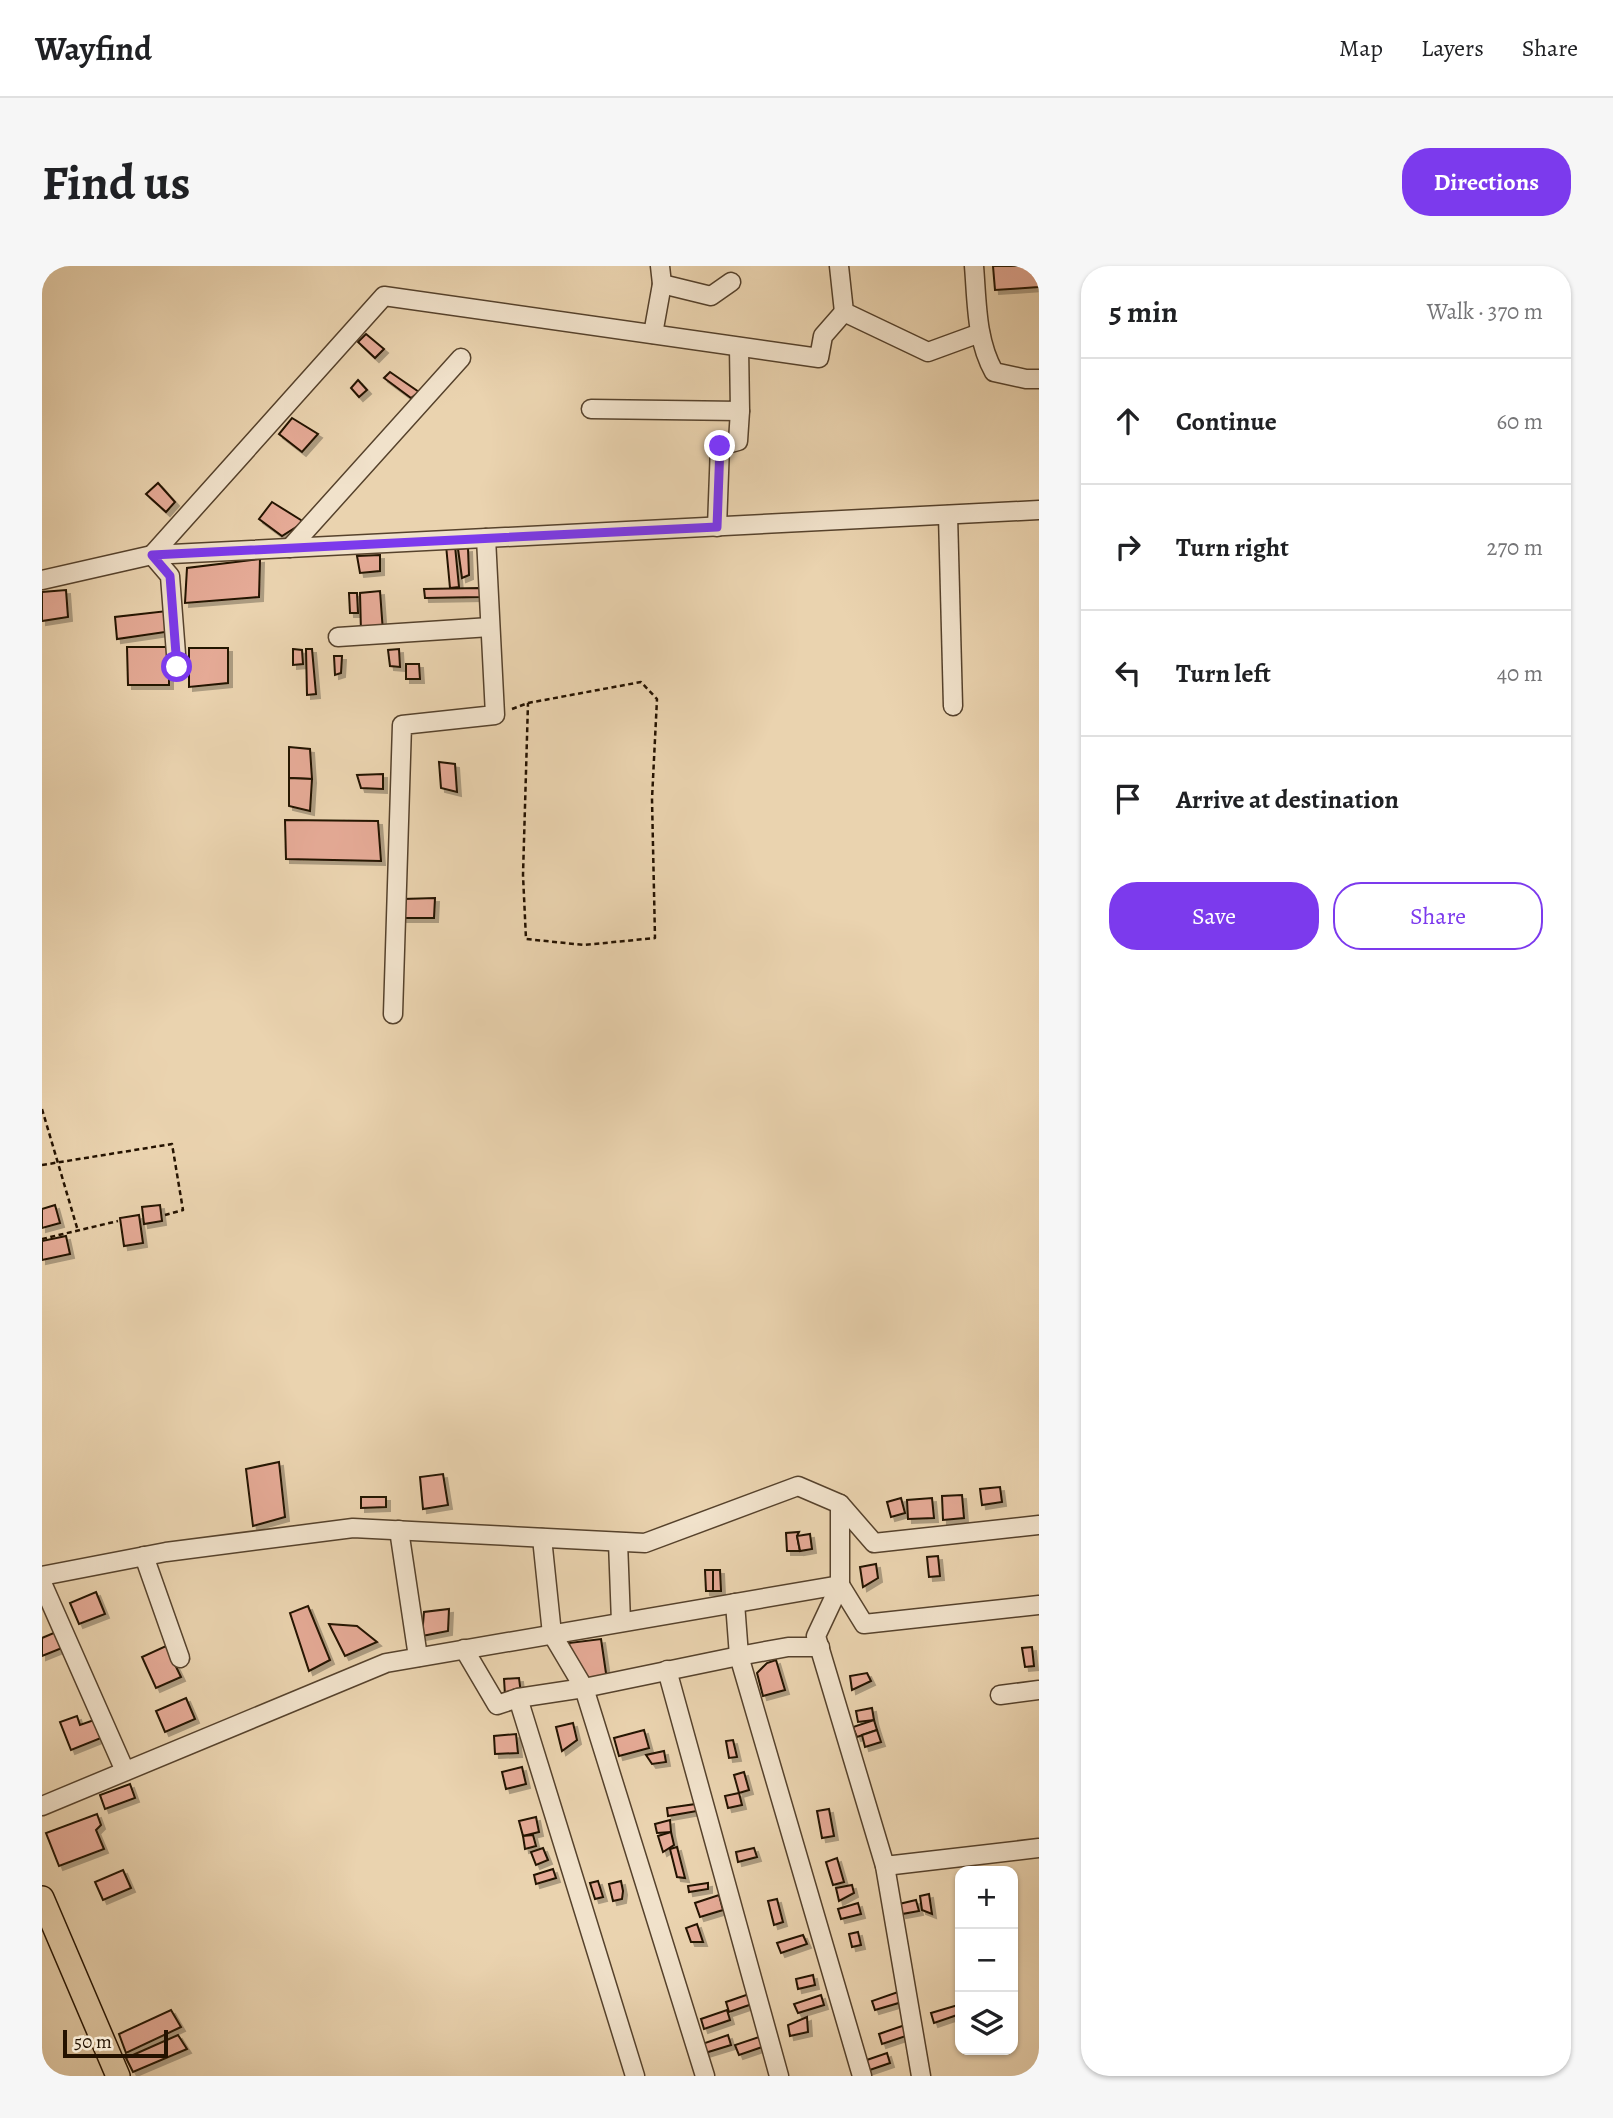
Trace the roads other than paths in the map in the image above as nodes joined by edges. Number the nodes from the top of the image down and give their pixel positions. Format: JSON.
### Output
{"nodes":[{"id":1,"x":660,"y":266,"type":"edge"},
{"id":2,"x":839,"y":266,"type":"edge"},
{"id":3,"x":974,"y":266,"type":"edge"},
{"id":4,"x":731,"y":282,"type":"dead end"},
{"id":5,"x":662,"y":284,"type":"junction"},
{"id":6,"x":844,"y":312,"type":"junction"},
{"id":7,"x":980,"y":333,"type":"junction"},
{"id":8,"x":653,"y":334,"type":"junction"},
{"id":9,"x":739,"y":347,"type":"junction"},
{"id":10,"x":461,"y":358,"type":"dead end"},
{"id":11,"x":1039,"y":379,"type":"edge"},
{"id":12,"x":591,"y":409,"type":"dead end"},
{"id":13,"x":740,"y":411,"type":"junction"},
{"id":14,"x":1039,"y":510,"type":"edge"},
{"id":15,"x":948,"y":515,"type":"junction"},
{"id":16,"x":717,"y":527,"type":"junction"},
{"id":17,"x":486,"y":538,"type":"junction"},
{"id":18,"x":290,"y":548,"type":"junction"},
{"id":19,"x":152,"y":555,"type":"junction"},
{"id":20,"x":42,"y":580,"type":"edge"},
{"id":21,"x":491,"y":627,"type":"junction"},
{"id":22,"x":338,"y":637,"type":"dead end"},
{"id":23,"x":177,"y":667,"type":"dead end"},
{"id":24,"x":953,"y":706,"type":"dead end"},
{"id":25,"x":393,"y":1014,"type":"dead end"},
{"id":26,"x":840,"y":1504,"type":"junction"},
{"id":27,"x":1039,"y":1525,"type":"edge"},
{"id":28,"x":399,"y":1530,"type":"junction"},
{"id":29,"x":542,"y":1538,"type":"junction"},
{"id":30,"x":618,"y":1542,"type":"junction"},
{"id":31,"x":144,"y":1556,"type":"junction"},
{"id":32,"x":42,"y":1576,"type":"edge"},
{"id":33,"x":42,"y":1583,"type":"edge"},
{"id":34,"x":840,"y":1585,"type":"junction"},
{"id":35,"x":735,"y":1603,"type":"junction"},
{"id":36,"x":1039,"y":1605,"type":"edge"},
{"id":37,"x":621,"y":1622,"type":"junction"},
{"id":38,"x":552,"y":1634,"type":"junction"},
{"id":39,"x":820,"y":1647,"type":"junction"},
{"id":40,"x":464,"y":1649,"type":"junction"},
{"id":41,"x":739,"y":1656,"type":"junction"},
{"id":42,"x":418,"y":1657,"type":"junction"},
{"id":43,"x":180,"y":1658,"type":"dead end"},
{"id":44,"x":667,"y":1670,"type":"junction"},
{"id":45,"x":584,"y":1688,"type":"junction"},
{"id":46,"x":1039,"y":1690,"type":"edge"},
{"id":47,"x":1000,"y":1695,"type":"dead end"},
{"id":48,"x":518,"y":1698,"type":"junction"},
{"id":49,"x":125,"y":1771,"type":"junction"},
{"id":50,"x":42,"y":1806,"type":"edge"},
{"id":51,"x":1039,"y":1848,"type":"edge"},
{"id":52,"x":886,"y":1866,"type":"junction"},
{"id":53,"x":42,"y":1898,"type":"edge"},
{"id":54,"x":118,"y":2076,"type":"edge"},
{"id":55,"x":635,"y":2076,"type":"edge"},
{"id":56,"x":705,"y":2076,"type":"edge"},
{"id":57,"x":779,"y":2076,"type":"edge"},
{"id":58,"x":862,"y":2076,"type":"edge"},
{"id":59,"x":921,"y":2076,"type":"edge"}],
"edges":[{"from":1,"to":5,"type":"street"},
{"from":2,"to":6,"type":"street"},
{"from":3,"to":7,"type":"street"},
{"from":4,"to":5,"type":"street"},
{"from":5,"to":8,"type":"street"},
{"from":6,"to":7,"type":"street"},
{"from":6,"to":9,"type":"street"},
{"from":7,"to":11,"type":"street"},
{"from":8,"to":9,"type":"street"},
{"from":8,"to":19,"type":"street"},
{"from":9,"to":13,"type":"street"},
{"from":10,"to":18,"type":"street"},
{"from":12,"to":13,"type":"street"},
{"from":13,"to":16,"type":"street"},
{"from":14,"to":15,"type":"street"},
{"from":15,"to":16,"type":"street"},
{"from":15,"to":24,"type":"street"},
{"from":16,"to":17,"type":"street"},
{"from":17,"to":18,"type":"street"},
{"from":17,"to":21,"type":"street"},
{"from":18,"to":19,"type":"street"},
{"from":19,"to":20,"type":"street"},
{"from":19,"to":23,"type":"street"},
{"from":21,"to":22,"type":"street"},
{"from":21,"to":25,"type":"street"},
{"from":26,"to":27,"type":"street"},
{"from":26,"to":30,"type":"street"},
{"from":26,"to":34,"type":"street"},
{"from":28,"to":29,"type":"street"},
{"from":28,"to":31,"type":"street"},
{"from":28,"to":42,"type":"street"},
{"from":29,"to":30,"type":"street"},
{"from":29,"to":38,"type":"street"},
{"from":30,"to":37,"type":"street"},
{"from":31,"to":32,"type":"street"},
{"from":31,"to":43,"type":"street"},
{"from":33,"to":49,"type":"street"},
{"from":34,"to":35,"type":"street"},
{"from":34,"to":36,"type":"street"},
{"from":34,"to":39,"type":"street"},
{"from":35,"to":37,"type":"street"},
{"from":35,"to":41,"type":"street"},
{"from":37,"to":38,"type":"street"},
{"from":38,"to":40,"type":"street"},
{"from":38,"to":45,"type":"street"},
{"from":39,"to":41,"type":"street"},
{"from":39,"to":52,"type":"street"},
{"from":40,"to":42,"type":"street"},
{"from":40,"to":48,"type":"street"},
{"from":41,"to":44,"type":"street"},
{"from":41,"to":58,"type":"street"},
{"from":42,"to":49,"type":"street"},
{"from":44,"to":45,"type":"street"},
{"from":44,"to":57,"type":"street"},
{"from":45,"to":48,"type":"street"},
{"from":45,"to":56,"type":"street"},
{"from":46,"to":47,"type":"street"},
{"from":48,"to":55,"type":"street"},
{"from":49,"to":50,"type":"street"},
{"from":51,"to":52,"type":"street"},
{"from":52,"to":59,"type":"street"},
{"from":53,"to":54,"type":"main road"}]}
